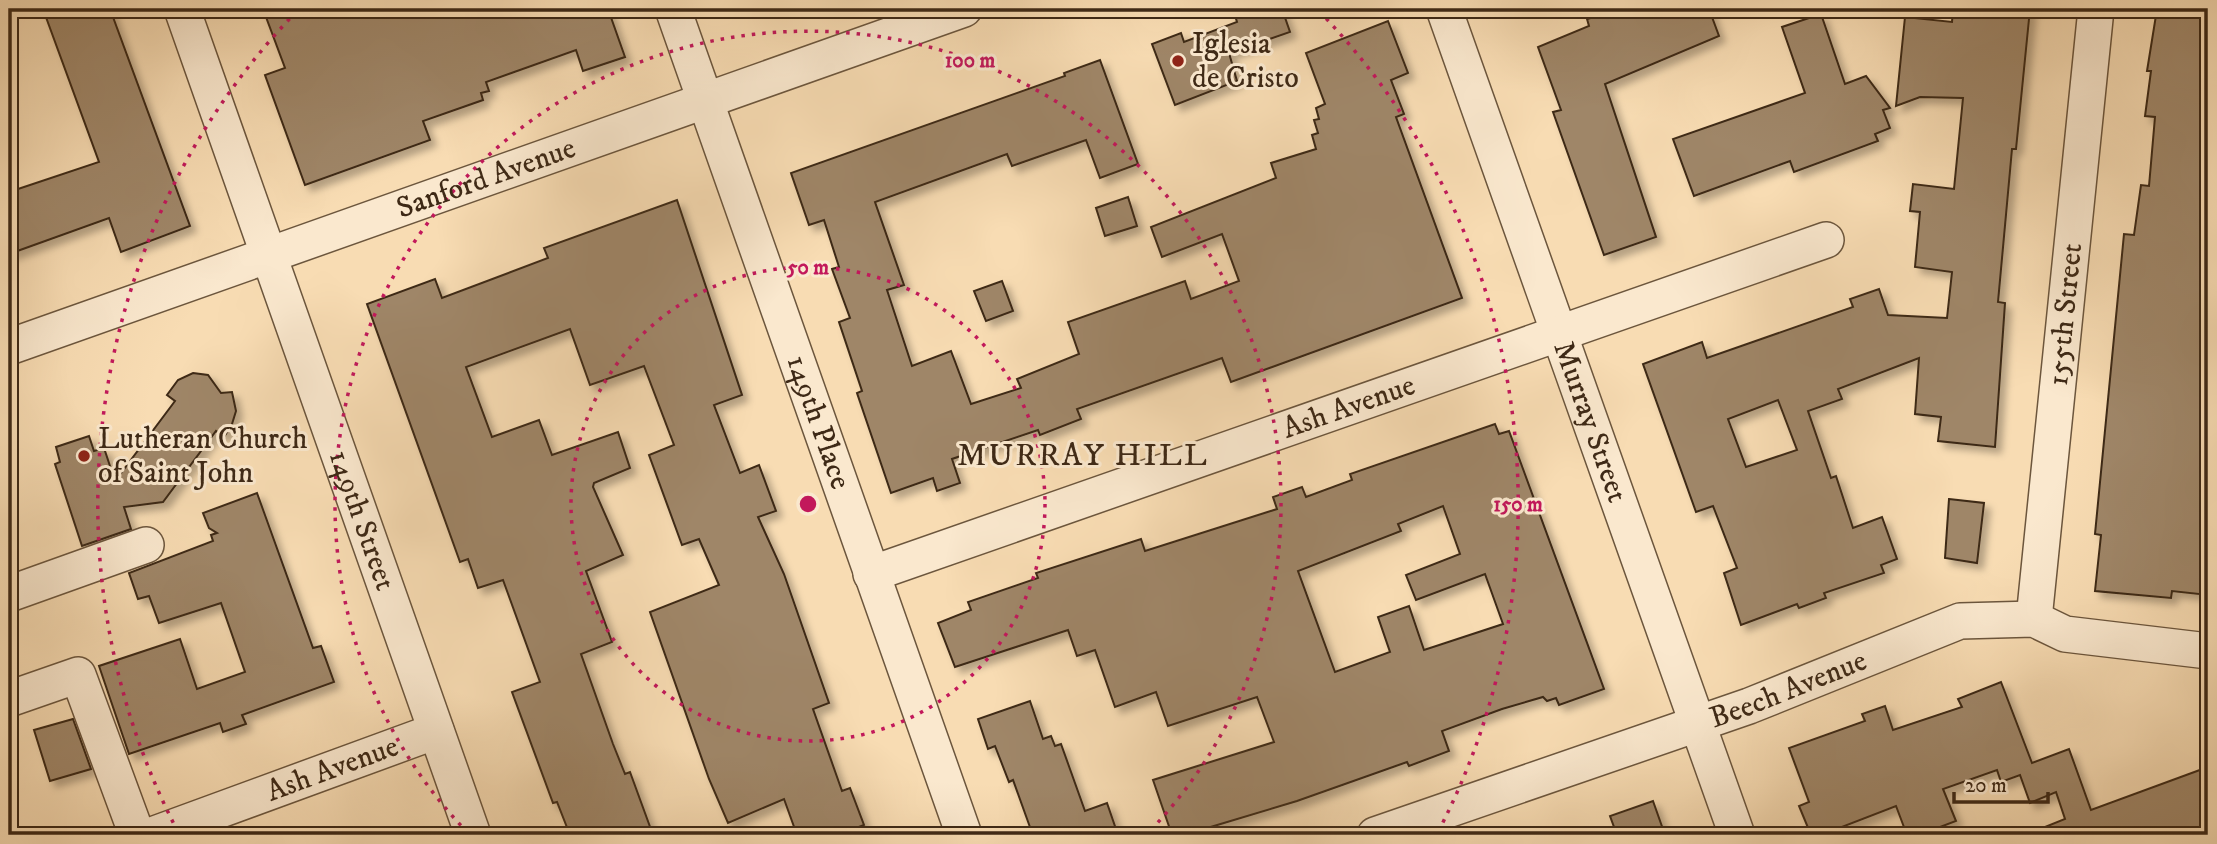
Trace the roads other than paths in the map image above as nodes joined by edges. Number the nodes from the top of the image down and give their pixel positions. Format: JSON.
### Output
{"nodes":[{"id":1,"x":182,"y":9,"type":"edge"},
{"id":2,"x":673,"y":9,"type":"edge"},
{"id":3,"x":964,"y":9,"type":"edge"},
{"id":4,"x":1444,"y":9,"type":"edge"},
{"id":5,"x":2096,"y":9,"type":"edge"},
{"id":6,"x":706,"y":100,"type":"junction"},
{"id":7,"x":1826,"y":240,"type":"dead end"},
{"id":8,"x":270,"y":254,"type":"junction"},
{"id":9,"x":1559,"y":333,"type":"junction"},
{"id":10,"x":9,"y":347,"type":"edge"},
{"id":11,"x":146,"y":545,"type":"dead end"},
{"id":12,"x":871,"y":574,"type":"junction"},
{"id":13,"x":9,"y":594,"type":"edge"},
{"id":14,"x":2034,"y":619,"type":"junction"},
{"id":15,"x":2208,"y":651,"type":"edge"},
{"id":16,"x":9,"y":699,"type":"edge"},
{"id":17,"x":1697,"y":721,"type":"junction"},
{"id":18,"x":436,"y":731,"type":"junction"},
{"id":19,"x":137,"y":835,"type":"edge"},
{"id":20,"x":152,"y":835,"type":"edge"},
{"id":21,"x":473,"y":835,"type":"edge"},
{"id":22,"x":964,"y":835,"type":"edge"},
{"id":23,"x":1375,"y":835,"type":"edge"},
{"id":24,"x":1737,"y":835,"type":"edge"}],
"edges":[{"from":1,"to":8,"type":"street","name":"149th Street"},
{"from":2,"to":6,"type":"street","name":"149th Place"},
{"from":3,"to":6,"type":"street","name":"Sanford Avenue"},
{"from":4,"to":9,"type":"street","name":"Murray Street"},
{"from":5,"to":14,"type":"street","name":"155th Street"},
{"from":6,"to":8,"type":"street","name":"Sanford Avenue"},
{"from":6,"to":12,"type":"street","name":"149th Place"},
{"from":7,"to":9,"type":"street","name":"Ash Avenue"},
{"from":8,"to":10,"type":"street","name":"Sanford Avenue"},
{"from":8,"to":18,"type":"street","name":"149th Street"},
{"from":9,"to":12,"type":"street","name":"Ash Avenue"},
{"from":9,"to":17,"type":"street","name":"Murray Street"},
{"from":11,"to":13,"type":"street"},
{"from":12,"to":22,"type":"street","name":"149th Place"},
{"from":14,"to":15,"type":"street","name":"Beech Avenue"},
{"from":14,"to":17,"type":"street","name":"Beech Avenue"},
{"from":16,"to":19,"type":"street"},
{"from":17,"to":23,"type":"street","name":"Beech Avenue"},
{"from":17,"to":24,"type":"street","name":"Murray Street"},
{"from":18,"to":20,"type":"street","name":"Ash Avenue"},
{"from":18,"to":21,"type":"street","name":"149th Street"}]}
